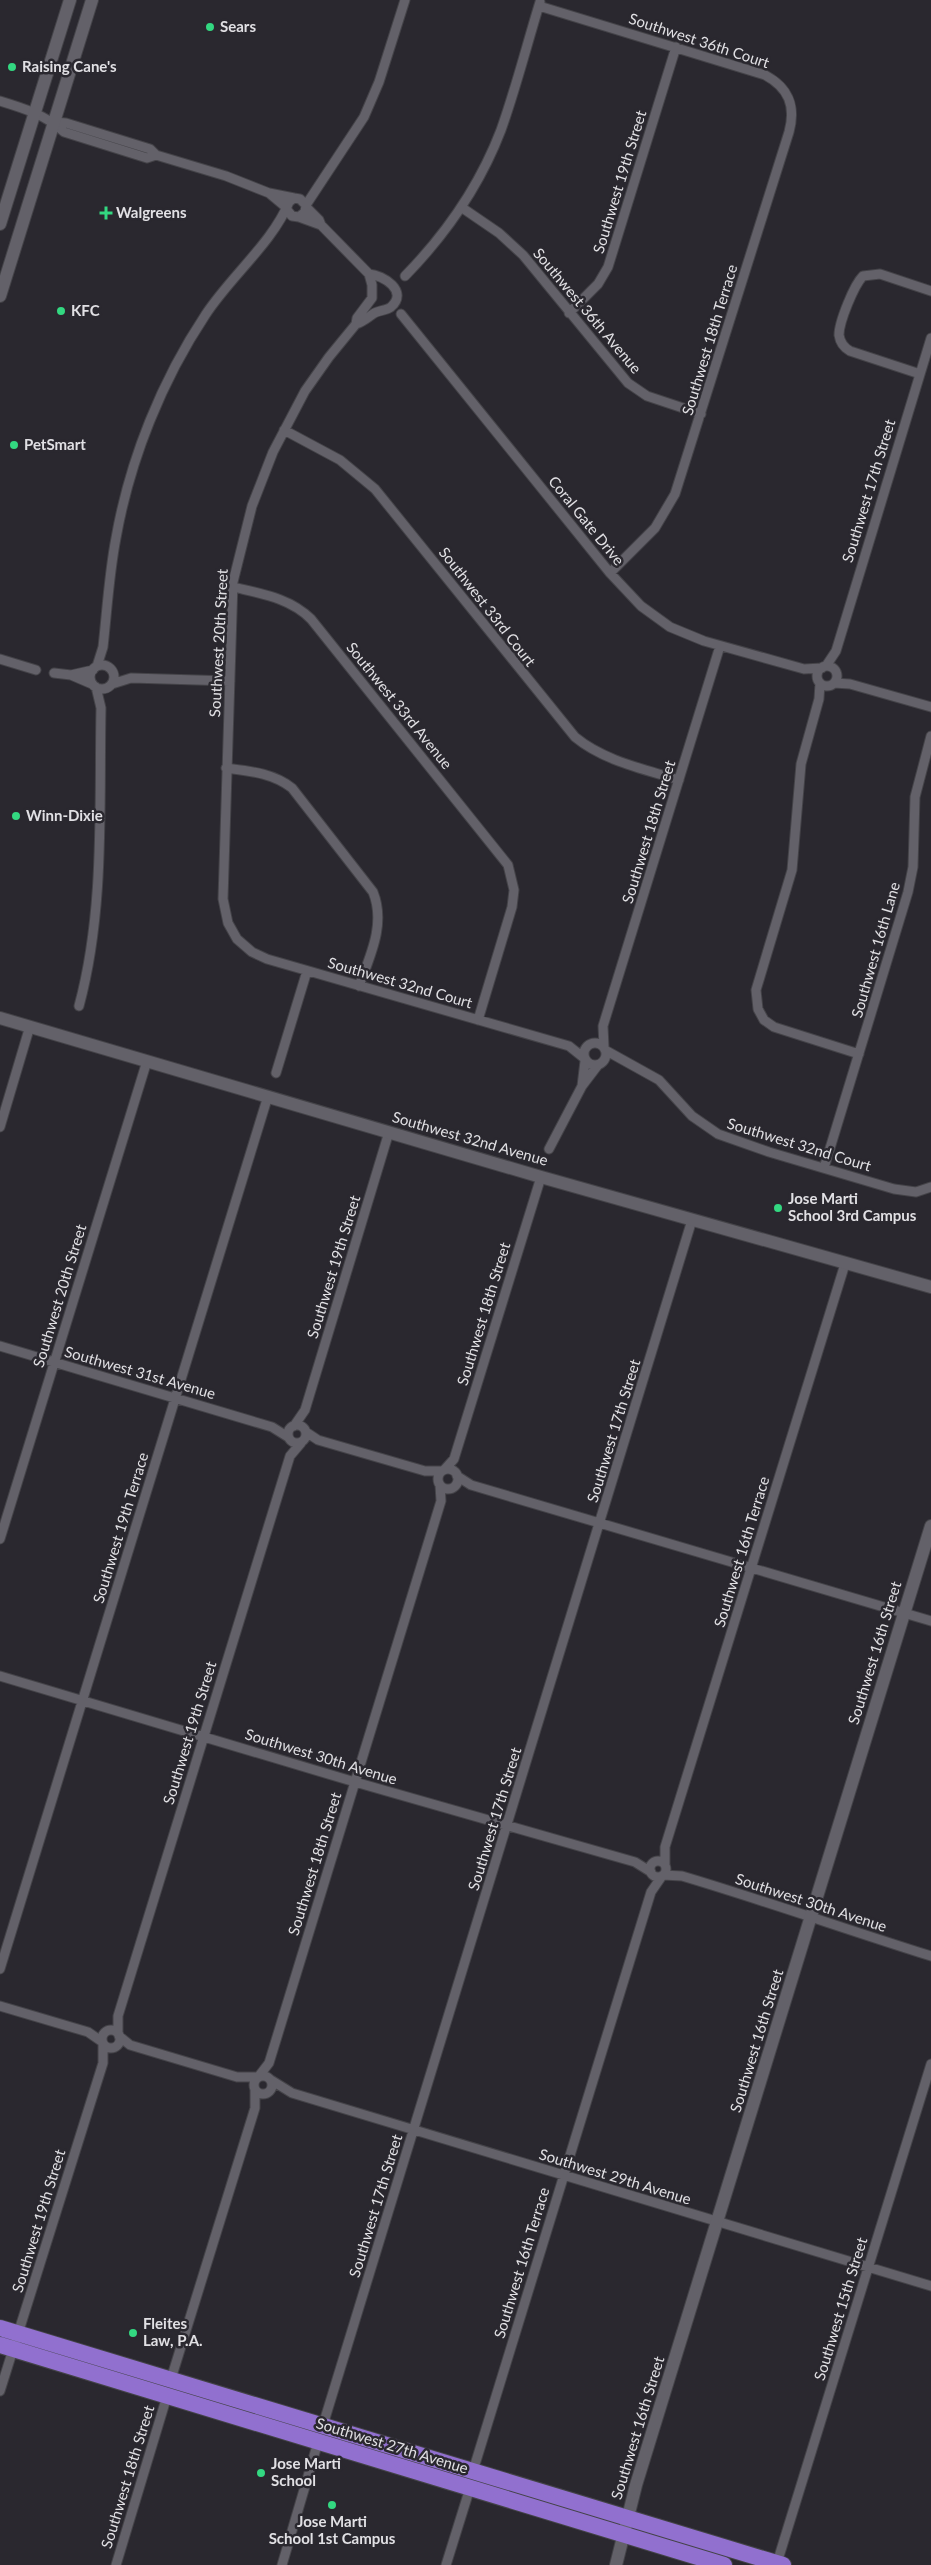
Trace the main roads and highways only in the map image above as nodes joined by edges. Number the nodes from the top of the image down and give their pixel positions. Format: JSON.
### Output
{"nodes":[{"id":1,"x":0,"y":2328,"type":"edge"},
{"id":2,"x":7,"y":2347,"type":"edge"},
{"id":3,"x":323,"y":2425,"type":"junction"},
{"id":4,"x":343,"y":2431,"type":"junction"},
{"id":5,"x":300,"y":2437,"type":"junction"},
{"id":6,"x":318,"y":2442,"type":"junction"},
{"id":7,"x":780,"y":2564,"type":"edge"},
{"id":8,"x":724,"y":2565,"type":"edge"}],
"edges":[{"from":1,"to":3,"type":"highway","name":"Southwest 27th Avenue"},
{"from":2,"to":5,"type":"highway","name":"Southwest 27th Avenue"},
{"from":3,"to":4,"type":"highway","name":"Southwest 27th Avenue"},
{"from":3,"to":5,"type":"highway"},
{"from":4,"to":6,"type":"highway"},
{"from":4,"to":7,"type":"highway","name":"Southwest 27th Avenue"},
{"from":5,"to":6,"type":"highway","name":"Southwest 27th Avenue"},
{"from":6,"to":8,"type":"highway","name":"Southwest 27th Avenue"}]}
